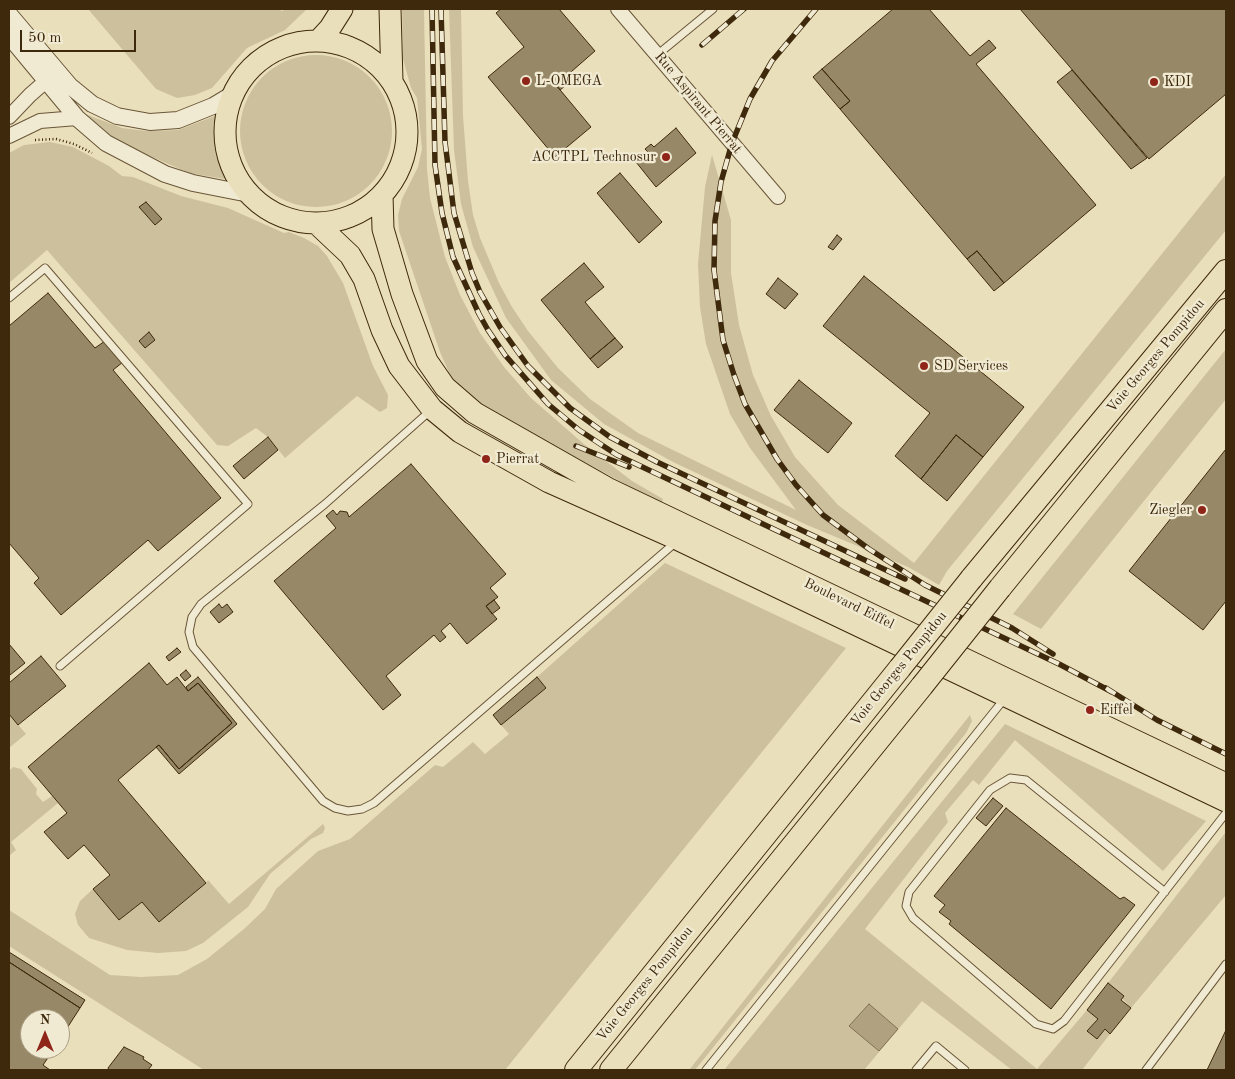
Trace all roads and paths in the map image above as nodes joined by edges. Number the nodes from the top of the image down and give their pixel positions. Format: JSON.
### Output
{"nodes":[{"id":1,"x":342,"y":9,"type":"edge"},
{"id":2,"x":390,"y":9,"type":"edge"},
{"id":3,"x":618,"y":9,"type":"edge"},
{"id":4,"x":713,"y":9,"type":"edge"},
{"id":5,"x":9,"y":14,"type":"edge"},
{"id":6,"x":9,"y":36,"type":"edge"},
{"id":7,"x":318,"y":40,"type":"junction"},
{"id":8,"x":657,"y":55,"type":"junction"},
{"id":9,"x":392,"y":81,"type":"junction"},
{"id":10,"x":46,"y":82,"type":"junction"},
{"id":11,"x":232,"y":94,"type":"junction"},
{"id":12,"x":92,"y":104,"type":"junction"},
{"id":13,"x":9,"y":117,"type":"edge"},
{"id":14,"x":77,"y":118,"type":"junction"},
{"id":15,"x":9,"y":136,"type":"edge"},
{"id":16,"x":249,"y":194,"type":"junction"},
{"id":17,"x":382,"y":195,"type":"junction"},
{"id":18,"x":778,"y":198,"type":"dead end"},
{"id":19,"x":316,"y":223,"type":"junction"},
{"id":20,"x":1226,"y":271,"type":"edge"},
{"id":21,"x":9,"y":298,"type":"edge"},
{"id":22,"x":1226,"y":310,"type":"edge"},
{"id":23,"x":438,"y":407,"type":"junction"},
{"id":24,"x":679,"y":540,"type":"junction"},
{"id":25,"x":60,"y":666,"type":"dead end"},
{"id":26,"x":1011,"y":690,"type":"junction"},
{"id":27,"x":1226,"y":784,"type":"edge"},
{"id":28,"x":1226,"y":801,"type":"edge"},
{"id":29,"x":1226,"y":812,"type":"edge"},
{"id":30,"x":1165,"y":892,"type":"junction"},
{"id":31,"x":1226,"y":964,"type":"edge"},
{"id":32,"x":576,"y":1070,"type":"edge"},
{"id":33,"x":611,"y":1070,"type":"edge"},
{"id":34,"x":706,"y":1070,"type":"edge"},
{"id":35,"x":916,"y":1070,"type":"edge"},
{"id":36,"x":965,"y":1070,"type":"edge"},
{"id":37,"x":1146,"y":1070,"type":"edge"}],
"edges":[{"from":1,"to":7,"type":"main road"},
{"from":2,"to":9,"type":"main road"},
{"from":3,"to":8,"type":"street","name":"Rue Aspirant Pierrat"},
{"from":4,"to":8,"type":"lane"},
{"from":5,"to":12,"type":"street"},
{"from":6,"to":10,"type":"street"},
{"from":7,"to":9,"type":"main road"},
{"from":7,"to":11,"type":"main road"},
{"from":8,"to":18,"type":"street","name":"Rue Aspirant Pierrat"},
{"from":9,"to":17,"type":"main road"},
{"from":10,"to":12,"type":"street"},
{"from":10,"to":13,"type":"street"},
{"from":10,"to":14,"type":"street"},
{"from":11,"to":12,"type":"street"},
{"from":11,"to":16,"type":"main road"},
{"from":14,"to":15,"type":"street"},
{"from":14,"to":16,"type":"street"},
{"from":16,"to":19,"type":"main road"},
{"from":17,"to":19,"type":"main road"},
{"from":17,"to":26,"type":"main road","name":"Boulevard Eiffel"},
{"from":19,"to":23,"type":"main road"},
{"from":20,"to":32,"type":"highway","name":"Voie Georges Pompidou","bridge":true},
{"from":21,"to":25,"type":"lane"},
{"from":22,"to":33,"type":"highway","name":"Voie Georges Pompidou","bridge":true},
{"from":23,"to":24,"type":"main road"},
{"from":23,"to":24,"type":"lane"},
{"from":24,"to":26,"type":"main road"},
{"from":26,"to":27,"type":"main road","name":"Boulevard Eiffel"},
{"from":26,"to":28,"type":"main road","name":"Boulevard Eiffel"},
{"from":26,"to":34,"type":"lane"},
{"from":29,"to":30,"type":"lane"},
{"from":30,"to":30,"type":"lane"},
{"from":31,"to":37,"type":"lane"},
{"from":35,"to":36,"type":"lane"}]}
